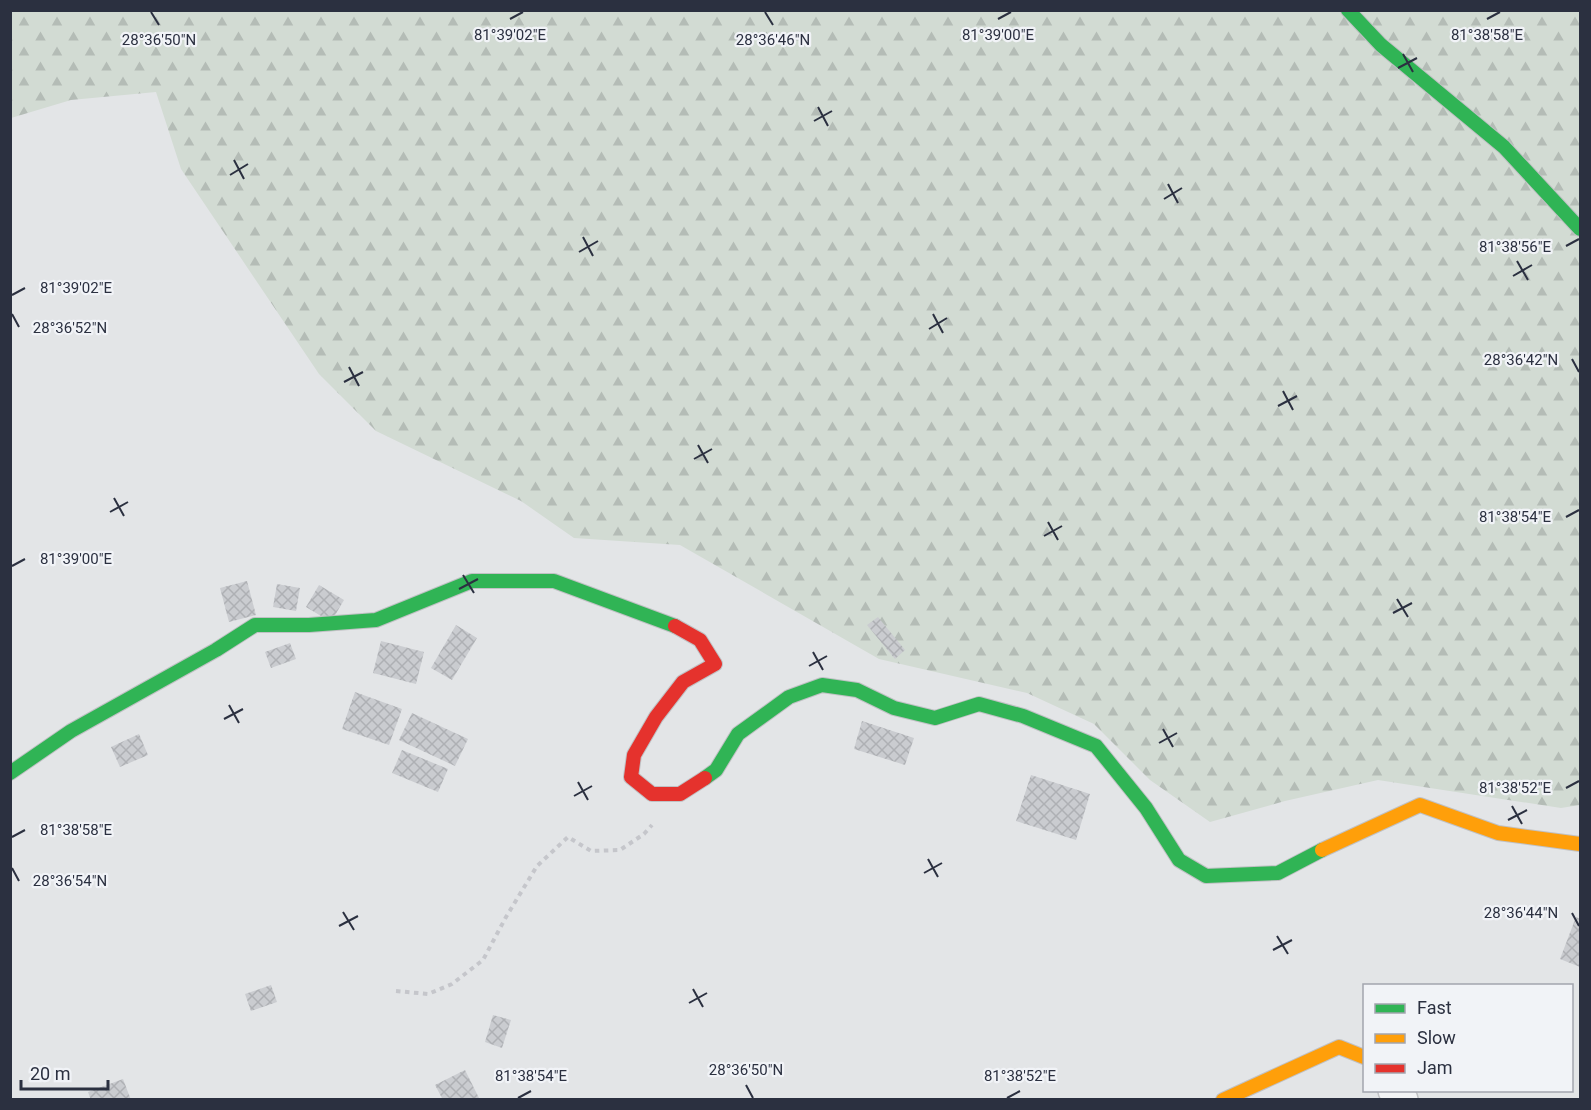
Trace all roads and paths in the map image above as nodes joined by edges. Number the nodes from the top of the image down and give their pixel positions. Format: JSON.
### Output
{"nodes":[{"id":1,"x":1348,"y":10,"type":"edge"},
{"id":2,"x":1581,"y":229,"type":"edge"},
{"id":3,"x":10,"y":773,"type":"edge"},
{"id":4,"x":680,"y":794,"type":"junction"},
{"id":5,"x":1581,"y":844,"type":"edge"},
{"id":6,"x":396,"y":991,"type":"dead end"},
{"id":7,"x":1363,"y":1056,"type":"edge"},
{"id":8,"x":1223,"y":1100,"type":"edge"}],
"edges":[{"from":1,"to":2,"type":"street"},
{"from":3,"to":4,"type":"street"},
{"from":4,"to":5,"type":"street"},
{"from":4,"to":6,"type":"path"},
{"from":7,"to":8,"type":"street"}]}
